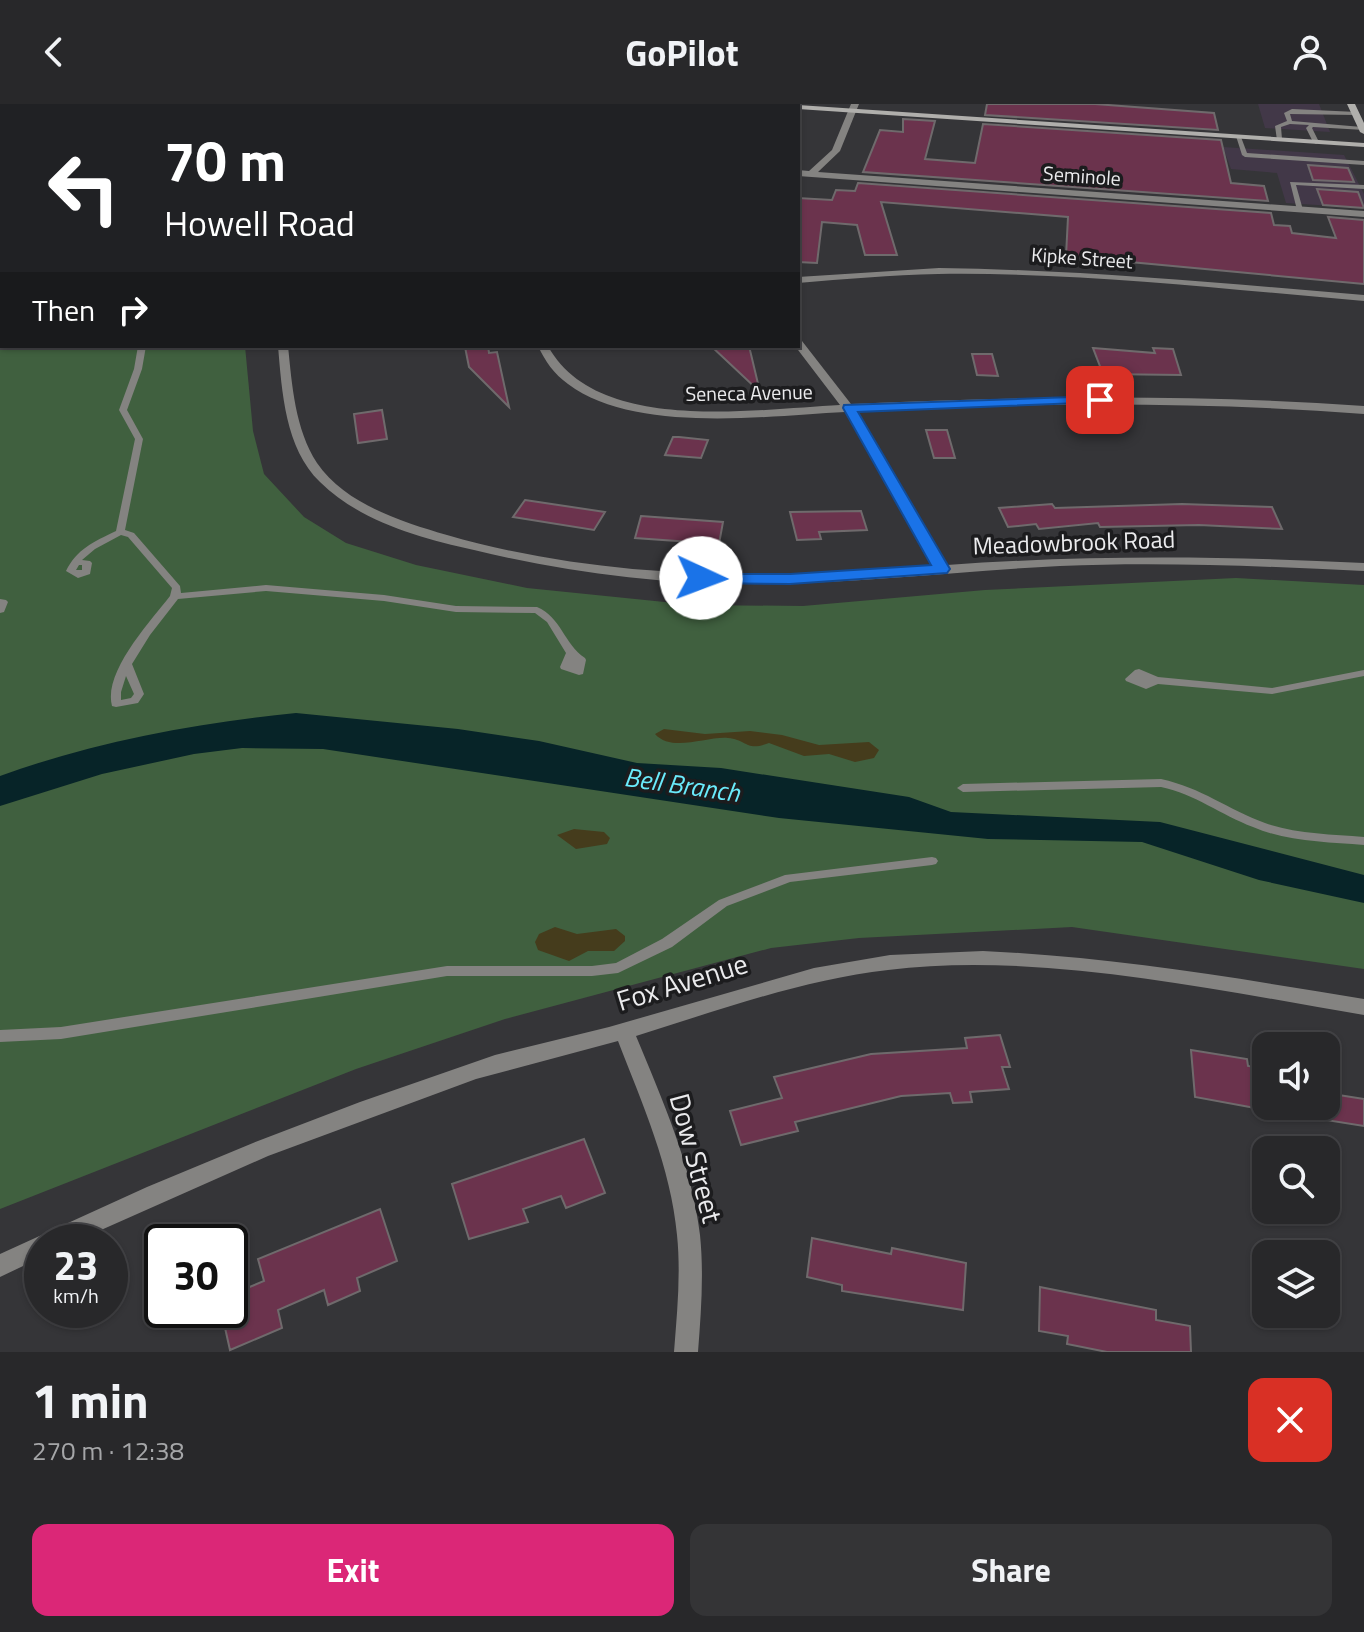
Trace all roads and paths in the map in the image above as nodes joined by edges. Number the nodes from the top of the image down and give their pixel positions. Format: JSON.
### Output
{"nodes":[{"id":1,"x":800,"y":107,"type":"edge"},
{"id":2,"x":854,"y":108,"type":"edge"},
{"id":3,"x":1353,"y":108,"type":"edge"},
{"id":4,"x":1290,"y":122,"type":"junction"},
{"id":5,"x":1316,"y":124,"type":"junction"},
{"id":6,"x":1363,"y":131,"type":"edge"},
{"id":7,"x":1238,"y":137,"type":"junction"},
{"id":8,"x":1279,"y":139,"type":"junction"},
{"id":9,"x":1316,"y":142,"type":"junction"},
{"id":10,"x":1364,"y":145,"type":"edge"},
{"id":11,"x":1364,"y":163,"type":"edge"},
{"id":12,"x":800,"y":173,"type":"edge"},
{"id":13,"x":812,"y":174,"type":"junction"},
{"id":14,"x":800,"y":181,"type":"edge"},
{"id":15,"x":1364,"y":187,"type":"edge"},
{"id":16,"x":1300,"y":210,"type":"junction"},
{"id":17,"x":1364,"y":214,"type":"edge"},
{"id":18,"x":800,"y":280,"type":"edge"},
{"id":19,"x":1364,"y":298,"type":"edge"},
{"id":20,"x":800,"y":346,"type":"edge"},
{"id":21,"x":142,"y":348,"type":"edge"},
{"id":22,"x":283,"y":348,"type":"edge"},
{"id":23,"x":544,"y":348,"type":"edge"},
{"id":24,"x":849,"y":408,"type":"junction"},
{"id":25,"x":1364,"y":410,"type":"edge"},
{"id":26,"x":120,"y":532,"type":"junction"},
{"id":27,"x":74,"y":562,"type":"dead end"},
{"id":28,"x":1364,"y":567,"type":"edge"},
{"id":29,"x":942,"y":569,"type":"junction"},
{"id":30,"x":175,"y":596,"type":"junction"},
{"id":31,"x":0,"y":602,"type":"edge"},
{"id":32,"x":0,"y":610,"type":"edge"},
{"id":33,"x":570,"y":654,"type":"dead end"},
{"id":34,"x":126,"y":663,"type":"dead end"},
{"id":35,"x":1364,"y":673,"type":"edge"},
{"id":36,"x":1156,"y":680,"type":"dead end"},
{"id":37,"x":963,"y":788,"type":"dead end"},
{"id":38,"x":1364,"y":841,"type":"edge"},
{"id":39,"x":932,"y":861,"type":"dead end"},
{"id":40,"x":1364,"y":1007,"type":"edge"},
{"id":41,"x":624,"y":1031,"type":"junction"},
{"id":42,"x":0,"y":1036,"type":"edge"},
{"id":43,"x":90,"y":1224,"type":"edge"},
{"id":44,"x":24,"y":1255,"type":"edge"},
{"id":45,"x":0,"y":1266,"type":"edge"},
{"id":46,"x":686,"y":1352,"type":"edge"}],
"edges":[{"from":1,"to":2,"type":"main road"},
{"from":2,"to":7,"type":"main road"},
{"from":2,"to":13,"type":"street"},
{"from":3,"to":4,"type":"lane"},
{"from":3,"to":6,"type":"main road"},
{"from":4,"to":5,"type":"lane"},
{"from":4,"to":8,"type":"lane"},
{"from":5,"to":6,"type":"lane"},
{"from":5,"to":9,"type":"lane"},
{"from":7,"to":8,"type":"main road"},
{"from":7,"to":11,"type":"lane"},
{"from":8,"to":9,"type":"main road"},
{"from":9,"to":10,"type":"main road"},
{"from":12,"to":13,"type":"street","name":"Seminole"},
{"from":13,"to":14,"type":"street"},
{"from":13,"to":16,"type":"street","name":"Seminole"},
{"from":15,"to":16,"type":"lane"},
{"from":16,"to":17,"type":"street","name":"Seminole"},
{"from":18,"to":19,"type":"street","name":"Kipke Street"},
{"from":20,"to":24,"type":"street"},
{"from":21,"to":26,"type":"lane"},
{"from":22,"to":29,"type":"street","name":"Meadowbrook Road"},
{"from":23,"to":24,"type":"street","name":"Seneca Avenue"},
{"from":24,"to":25,"type":"street","name":"Seneca Avenue"},
{"from":24,"to":29,"type":"street"},
{"from":26,"to":27,"type":"lane"},
{"from":26,"to":30,"type":"lane"},
{"from":28,"to":29,"type":"street","name":"Meadowbrook Road"},
{"from":30,"to":33,"type":"lane"},
{"from":30,"to":34,"type":"lane"},
{"from":31,"to":32,"type":"lane"},
{"from":35,"to":36,"type":"lane"},
{"from":37,"to":38,"type":"lane"},
{"from":39,"to":42,"type":"lane"},
{"from":40,"to":41,"type":"street","name":"Fox Avenue"},
{"from":41,"to":43,"type":"street","name":"Fox Avenue"},
{"from":41,"to":46,"type":"street","name":"Dow Street"},
{"from":44,"to":45,"type":"street"}]}
